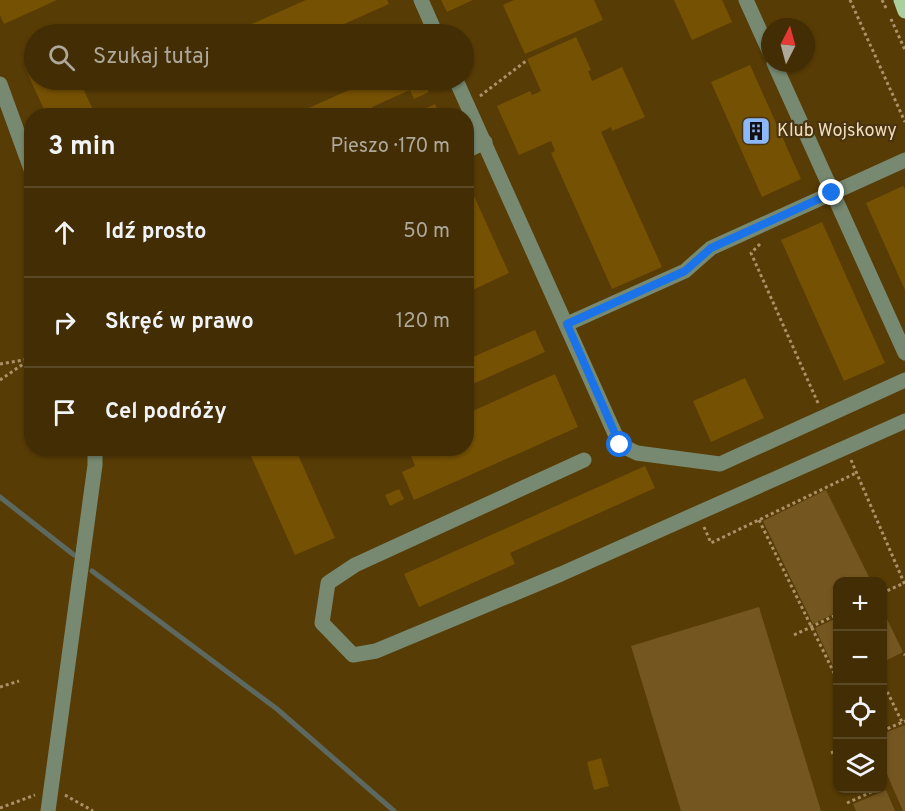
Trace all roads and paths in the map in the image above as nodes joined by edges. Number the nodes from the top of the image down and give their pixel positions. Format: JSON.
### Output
{"nodes":[{"id":1,"x":421,"y":0,"type":"edge"},
{"id":2,"x":746,"y":0,"type":"edge"},
{"id":3,"x":850,"y":0,"type":"edge"},
{"id":4,"x":882,"y":0,"type":"edge"},
{"id":5,"x":901,"y":0,"type":"edge"},
{"id":6,"x":905,"y":11,"type":"edge"},
{"id":7,"x":432,"y":24,"type":"edge"},
{"id":8,"x":761,"y":33,"type":"edge"},
{"id":9,"x":905,"y":51,"type":"edge"},
{"id":10,"x":526,"y":61,"type":"dead end"},
{"id":11,"x":778,"y":72,"type":"edge"},
{"id":12,"x":0,"y":84,"type":"edge"},
{"id":13,"x":460,"y":90,"type":"edge"},
{"id":14,"x":466,"y":103,"type":"junction"},
{"id":15,"x":468,"y":108,"type":"edge"},
{"id":16,"x":474,"y":119,"type":"edge"},
{"id":17,"x":905,"y":122,"type":"edge"},
{"id":18,"x":485,"y":142,"type":"junction"},
{"id":19,"x":474,"y":147,"type":"edge"},
{"id":20,"x":24,"y":150,"type":"edge"},
{"id":21,"x":905,"y":160,"type":"edge"},
{"id":22,"x":832,"y":193,"type":"junction"},
{"id":23,"x":763,"y":239,"type":"dead end"},
{"id":24,"x":567,"y":324,"type":"junction"},
{"id":25,"x":905,"y":353,"type":"edge"},
{"id":26,"x":24,"y":359,"type":"edge"},
{"id":27,"x":24,"y":363,"type":"edge"},
{"id":28,"x":0,"y":364,"type":"edge"},
{"id":29,"x":0,"y":380,"type":"edge"},
{"id":30,"x":905,"y":380,"type":"edge"},
{"id":31,"x":824,"y":416,"type":"junction"},
{"id":32,"x":905,"y":421,"type":"edge"},
{"id":33,"x":846,"y":447,"type":"junction"},
{"id":34,"x":95,"y":456,"type":"edge"},
{"id":35,"x":584,"y":460,"type":"dead end"},
{"id":36,"x":856,"y":473,"type":"junction"},
{"id":37,"x":699,"y":513,"type":"junction"},
{"id":38,"x":759,"y":520,"type":"junction"},
{"id":39,"x":904,"y":584,"type":"edge"},
{"id":40,"x":887,"y":591,"type":"edge"},
{"id":41,"x":833,"y":616,"type":"edge"},
{"id":42,"x":811,"y":627,"type":"junction"},
{"id":43,"x":794,"y":635,"type":"dead end"},
{"id":44,"x":833,"y":673,"type":"edge"},
{"id":45,"x":19,"y":681,"type":"dead end"},
{"id":46,"x":884,"y":685,"type":"edge"},
{"id":47,"x":0,"y":687,"type":"edge"},
{"id":48,"x":904,"y":722,"type":"edge"},
{"id":49,"x":887,"y":729,"type":"edge"},
{"id":50,"x":52,"y":788,"type":"junction"},
{"id":51,"x":871,"y":793,"type":"edge"},
{"id":52,"x":847,"y":803,"type":"dead end"},
{"id":53,"x":0,"y":808,"type":"edge"},
{"id":54,"x":48,"y":811,"type":"edge"},
{"id":55,"x":93,"y":811,"type":"edge"}],
"edges":[{"from":1,"to":7,"type":"lane"},
{"from":2,"to":8,"type":"lane"},
{"from":3,"to":17,"type":"path"},
{"from":4,"to":9,"type":"path"},
{"from":5,"to":6,"type":"main road"},
{"from":10,"to":14,"type":"path"},
{"from":11,"to":22,"type":"lane"},
{"from":12,"to":20,"type":"lane"},
{"from":13,"to":14,"type":"lane"},
{"from":14,"to":15,"type":"lane"},
{"from":16,"to":18,"type":"lane"},
{"from":18,"to":19,"type":"lane"},
{"from":18,"to":24,"type":"lane"},
{"from":21,"to":22,"type":"lane"},
{"from":22,"to":24,"type":"lane"},
{"from":22,"to":25,"type":"lane"},
{"from":23,"to":31,"type":"path"},
{"from":24,"to":31,"type":"lane"},
{"from":26,"to":28,"type":"path"},
{"from":27,"to":29,"type":"path"},
{"from":30,"to":31,"type":"lane"},
{"from":32,"to":33,"type":"lane"},
{"from":33,"to":36,"type":"path"},
{"from":33,"to":37,"type":"lane"},
{"from":34,"to":50,"type":"lane"},
{"from":35,"to":37,"type":"lane"},
{"from":36,"to":38,"type":"path"},
{"from":36,"to":39,"type":"path"},
{"from":37,"to":38,"type":"path"},
{"from":38,"to":42,"type":"path"},
{"from":39,"to":40,"type":"path"},
{"from":41,"to":42,"type":"path"},
{"from":42,"to":43,"type":"path"},
{"from":42,"to":44,"type":"path"},
{"from":45,"to":47,"type":"path"},
{"from":46,"to":48,"type":"path"},
{"from":48,"to":49,"type":"path"},
{"from":50,"to":53,"type":"path"},
{"from":50,"to":54,"type":"lane"},
{"from":50,"to":55,"type":"path"},
{"from":51,"to":52,"type":"path"}]}
